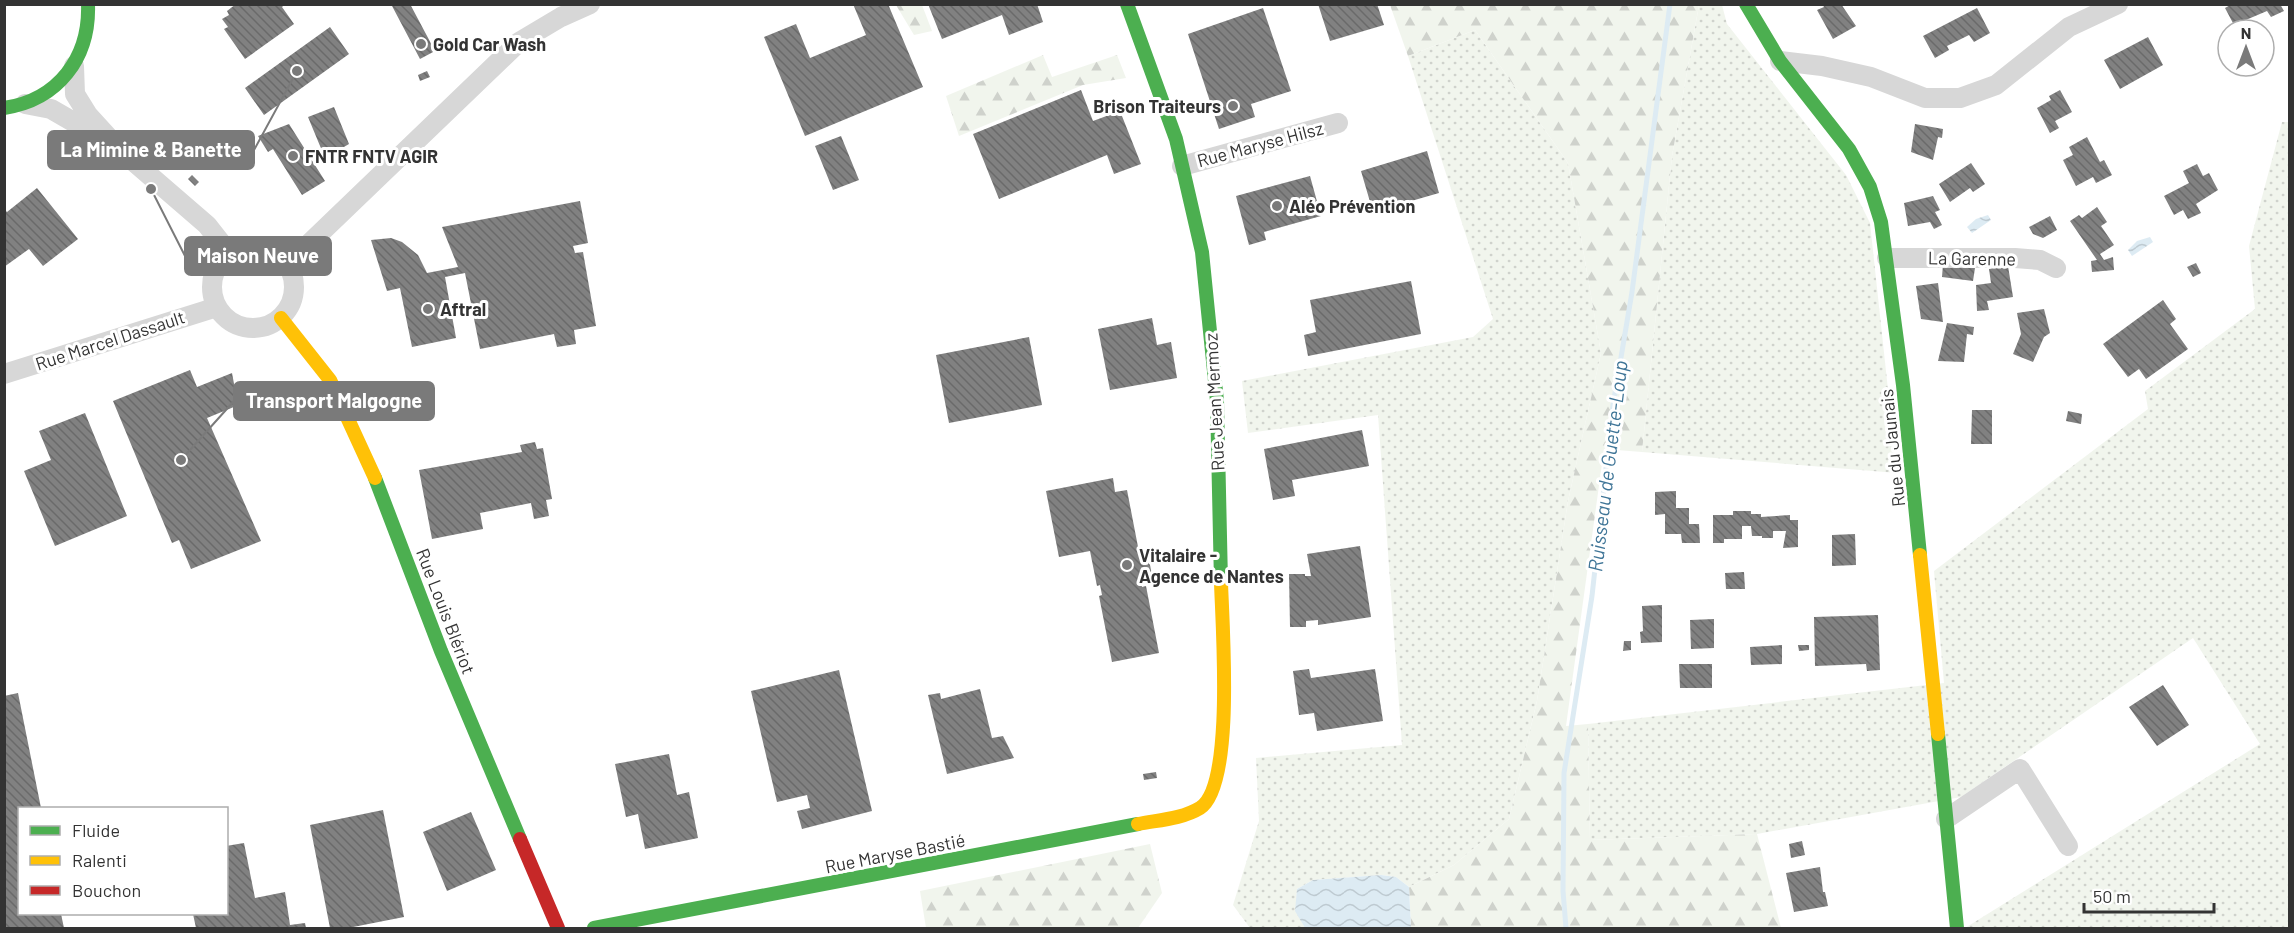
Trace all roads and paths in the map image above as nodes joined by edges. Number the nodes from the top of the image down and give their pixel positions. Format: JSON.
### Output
{"nodes":[{"id":1,"x":88,"y":4,"type":"edge"},
{"id":2,"x":590,"y":4,"type":"edge"},
{"id":3,"x":1127,"y":4,"type":"edge"},
{"id":4,"x":1746,"y":4,"type":"edge"},
{"id":5,"x":2118,"y":4,"type":"edge"},
{"id":6,"x":1779,"y":61,"type":"junction"},
{"id":7,"x":74,"y":66,"type":"junction"},
{"id":8,"x":14,"y":106,"type":"edge"},
{"id":9,"x":1338,"y":123,"type":"dead end"},
{"id":10,"x":119,"y":149,"type":"junction"},
{"id":11,"x":1182,"y":166,"type":"junction"},
{"id":12,"x":229,"y":253,"type":"junction"},
{"id":13,"x":1887,"y":258,"type":"junction"},
{"id":14,"x":288,"y":264,"type":"junction"},
{"id":15,"x":2056,"y":268,"type":"dead end"},
{"id":16,"x":217,"y":307,"type":"junction"},
{"id":17,"x":281,"y":318,"type":"junction"},
{"id":18,"x":4,"y":374,"type":"edge"},
{"id":19,"x":1202,"y":807,"type":"joint"},
{"id":20,"x":1946,"y":819,"type":"junction"},
{"id":21,"x":2068,"y":846,"type":"dead end"},
{"id":22,"x":558,"y":928,"type":"edge"},
{"id":23,"x":594,"y":928,"type":"edge"},
{"id":24,"x":1957,"y":928,"type":"edge"}],
"edges":[{"from":1,"to":7,"type":"street"},
{"from":2,"to":14,"type":"street"},
{"from":3,"to":11,"type":"street","name":"Rue Jean Mermoz"},
{"from":4,"to":6,"type":"street","name":"Rue du Jaunais"},
{"from":5,"to":6,"type":"street"},
{"from":6,"to":13,"type":"street","name":"Rue du Jaunais"},
{"from":7,"to":8,"type":"street"},
{"from":7,"to":10,"type":"street"},
{"from":8,"to":10,"type":"street"},
{"from":9,"to":11,"type":"street","name":"Rue Maryse Hilsz"},
{"from":10,"to":12,"type":"street"},
{"from":11,"to":19,"type":"street","name":"Rue Jean Mermoz"},
{"from":12,"to":14,"type":"street"},
{"from":12,"to":16,"type":"street"},
{"from":13,"to":15,"type":"street","name":"La Garenne"},
{"from":13,"to":20,"type":"street","name":"Rue du Jaunais"},
{"from":14,"to":17,"type":"street"},
{"from":16,"to":17,"type":"street"},
{"from":16,"to":18,"type":"street","name":"Rue Marcel Dassault"},
{"from":17,"to":22,"type":"street","name":"Rue Louis Blériot"},
{"from":19,"to":23,"type":"street","name":"Rue Maryse Bastié"},
{"from":20,"to":21,"type":"street"},
{"from":20,"to":24,"type":"street","name":"Rue du Jaunais"}]}
